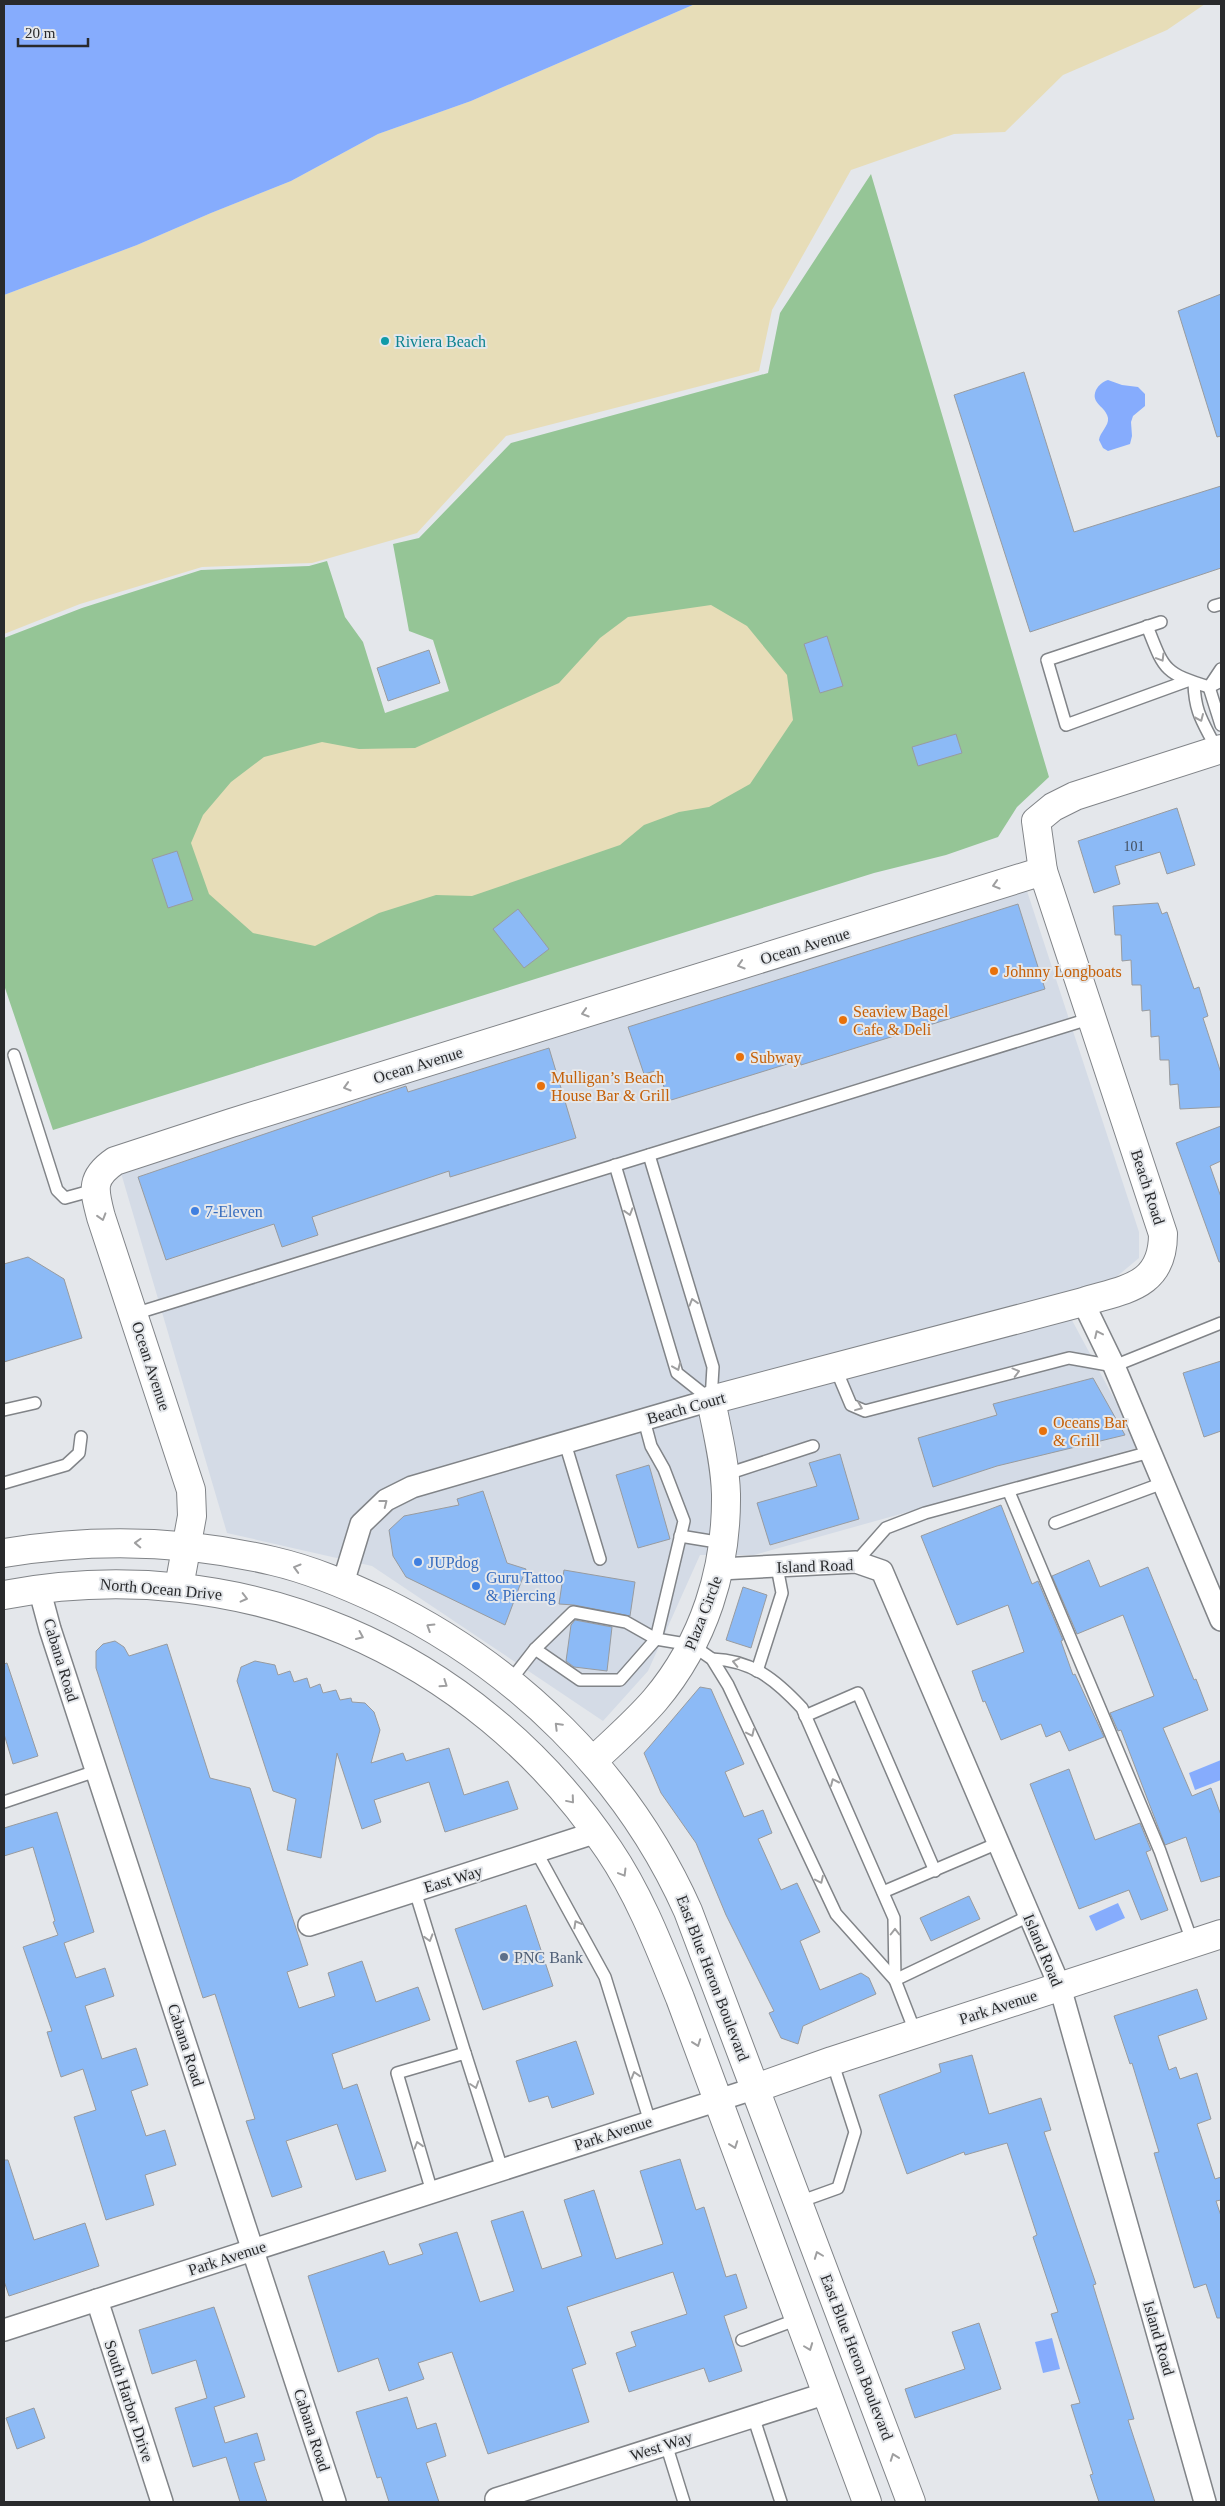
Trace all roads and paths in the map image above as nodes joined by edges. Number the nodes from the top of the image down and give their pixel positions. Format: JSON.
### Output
{"nodes":[{"id":1,"x":1161,"y":622,"type":"dead end"},
{"id":2,"x":1146,"y":626,"type":"junction"},
{"id":3,"x":1221,"y":669,"type":"edge"},
{"id":4,"x":1221,"y":681,"type":"edge"},
{"id":5,"x":1191,"y":682,"type":"junction"},
{"id":6,"x":1209,"y":687,"type":"junction"},
{"id":7,"x":1220,"y":743,"type":"edge"},
{"id":8,"x":1042,"y":871,"type":"junction"},
{"id":9,"x":1092,"y":1018,"type":"junction"},
{"id":10,"x":14,"y":1055,"type":"dead end"},
{"id":11,"x":649,"y":1155,"type":"junction"},
{"id":12,"x":615,"y":1166,"type":"junction"},
{"id":13,"x":94,"y":1190,"type":"junction"},
{"id":14,"x":1083,"y":1302,"type":"junction"},
{"id":15,"x":134,"y":1314,"type":"junction"},
{"id":16,"x":1221,"y":1323,"type":"edge"},
{"id":17,"x":1114,"y":1366,"type":"junction"},
{"id":18,"x":835,"y":1368,"type":"junction"},
{"id":19,"x":711,"y":1400,"type":"junction"},
{"id":20,"x":35,"y":1403,"type":"dead end"},
{"id":21,"x":4,"y":1410,"type":"edge"},
{"id":22,"x":644,"y":1420,"type":"junction"},
{"id":23,"x":81,"y":1437,"type":"dead end"},
{"id":24,"x":566,"y":1443,"type":"junction"},
{"id":25,"x":813,"y":1446,"type":"dead end"},
{"id":26,"x":1150,"y":1452,"type":"junction"},
{"id":27,"x":724,"y":1475,"type":"junction"},
{"id":28,"x":4,"y":1483,"type":"edge"},
{"id":29,"x":1163,"y":1483,"type":"junction"},
{"id":30,"x":1009,"y":1492,"type":"junction"},
{"id":31,"x":1055,"y":1523,"type":"dead end"},
{"id":32,"x":680,"y":1536,"type":"junction"},
{"id":33,"x":724,"y":1543,"type":"junction"},
{"id":34,"x":186,"y":1546,"type":"junction"},
{"id":35,"x":4,"y":1553,"type":"edge"},
{"id":36,"x":600,"y":1559,"type":"dead end"},
{"id":37,"x":856,"y":1562,"type":"junction"},
{"id":38,"x":777,"y":1566,"type":"junction"},
{"id":39,"x":720,"y":1569,"type":"junction"},
{"id":40,"x":343,"y":1583,"type":"junction"},
{"id":41,"x":178,"y":1587,"type":"junction"},
{"id":42,"x":39,"y":1588,"type":"junction"},
{"id":43,"x":4,"y":1595,"type":"edge"},
{"id":44,"x":1221,"y":1620,"type":"edge"},
{"id":45,"x":656,"y":1639,"type":"junction"},
{"id":46,"x":534,"y":1649,"type":"junction"},
{"id":47,"x":702,"y":1652,"type":"junction"},
{"id":48,"x":757,"y":1671,"type":"junction"},
{"id":49,"x":510,"y":1681,"type":"junction"},
{"id":50,"x":805,"y":1716,"type":"junction"},
{"id":51,"x":514,"y":1739,"type":"junction"},
{"id":52,"x":592,"y":1760,"type":"junction"},
{"id":53,"x":96,"y":1770,"type":"junction"},
{"id":54,"x":4,"y":1802,"type":"edge"},
{"id":55,"x":597,"y":1832,"type":"junction"},
{"id":56,"x":998,"y":1843,"type":"junction"},
{"id":57,"x":656,"y":1848,"type":"junction"},
{"id":58,"x":537,"y":1853,"type":"junction"},
{"id":59,"x":935,"y":1870,"type":"junction"},
{"id":60,"x":415,"y":1892,"type":"junction"},
{"id":61,"x":883,"y":1892,"type":"junction"},
{"id":62,"x":1029,"y":1916,"type":"junction"},
{"id":63,"x":309,"y":1925,"type":"dead end"},
{"id":64,"x":1221,"y":1934,"type":"edge"},
{"id":65,"x":1193,"y":1944,"type":"junction"},
{"id":66,"x":894,"y":1980,"type":"junction"},
{"id":67,"x":1060,"y":1987,"type":"junction"},
{"id":68,"x":916,"y":2034,"type":"junction"},
{"id":69,"x":465,"y":2053,"type":"junction"},
{"id":70,"x":832,"y":2061,"type":"junction"},
{"id":71,"x":756,"y":2088,"type":"junction"},
{"id":72,"x":717,"y":2100,"type":"junction"},
{"id":73,"x":650,"y":2122,"type":"junction"},
{"id":74,"x":502,"y":2169,"type":"junction"},
{"id":75,"x":432,"y":2192,"type":"junction"},
{"id":76,"x":798,"y":2202,"type":"junction"},
{"id":77,"x":253,"y":2250,"type":"junction"},
{"id":78,"x":96,"y":2300,"type":"junction"},
{"id":79,"x":798,"y":2319,"type":"junction"},
{"id":80,"x":4,"y":2330,"type":"edge"},
{"id":81,"x":742,"y":2340,"type":"dead end"},
{"id":82,"x":827,"y":2393,"type":"junction"},
{"id":83,"x":753,"y":2416,"type":"junction"},
{"id":84,"x":666,"y":2444,"type":"junction"},
{"id":85,"x":496,"y":2499,"type":"dead end"},
{"id":86,"x":162,"y":2502,"type":"edge"},
{"id":87,"x":335,"y":2502,"type":"edge"},
{"id":88,"x":684,"y":2502,"type":"edge"},
{"id":89,"x":781,"y":2502,"type":"edge"},
{"id":90,"x":867,"y":2502,"type":"edge"},
{"id":91,"x":911,"y":2502,"type":"edge"},
{"id":92,"x":1205,"y":2502,"type":"edge"}],
"edges":[{"from":1,"to":2,"type":"lane"},
{"from":2,"to":5,"type":"lane","one_way":true},
{"from":2,"to":5,"type":"lane"},
{"from":3,"to":6,"type":"lane"},
{"from":4,"to":6,"type":"lane"},
{"from":5,"to":6,"type":"lane"},
{"from":5,"to":7,"type":"lane","one_way":true},
{"from":6,"to":7,"type":"lane"},
{"from":7,"to":8,"type":"street"},
{"from":8,"to":9,"type":"street","name":"Beach Road"},
{"from":8,"to":13,"type":"street","name":"Ocean Avenue","one_way":true},
{"from":9,"to":11,"type":"lane"},
{"from":9,"to":14,"type":"street","name":"Beach Road"},
{"from":10,"to":13,"type":"lane"},
{"from":11,"to":12,"type":"lane"},
{"from":19,"to":11,"type":"lane","one_way":true},
{"from":12,"to":15,"type":"lane"},
{"from":12,"to":19,"type":"lane","one_way":true},
{"from":13,"to":15,"type":"street","name":"Ocean Avenue","one_way":true},
{"from":17,"to":14,"type":"street","one_way":true},
{"from":14,"to":18,"type":"street","name":"Beach Court"},
{"from":15,"to":34,"type":"street","name":"Ocean Avenue"},
{"from":16,"to":17,"type":"lane"},
{"from":18,"to":17,"type":"lane","one_way":true},
{"from":17,"to":26,"type":"street"},
{"from":18,"to":19,"type":"street","name":"Beach Court"},
{"from":19,"to":22,"type":"street","name":"Beach Court"},
{"from":19,"to":27,"type":"street","name":"Plaza Circle"},
{"from":20,"to":21,"type":"lane"},
{"from":22,"to":24,"type":"street","name":"Beach Court"},
{"from":22,"to":32,"type":"lane"},
{"from":23,"to":28,"type":"lane"},
{"from":24,"to":36,"type":"lane"},
{"from":40,"to":24,"type":"street","name":"Beach Court","one_way":true},
{"from":25,"to":27,"type":"lane"},
{"from":26,"to":29,"type":"street"},
{"from":26,"to":30,"type":"lane"},
{"from":27,"to":33,"type":"street","name":"Plaza Circle"},
{"from":29,"to":31,"type":"lane"},
{"from":29,"to":44,"type":"street"},
{"from":30,"to":37,"type":"lane"},
{"from":30,"to":65,"type":"lane"},
{"from":32,"to":33,"type":"lane"},
{"from":32,"to":45,"type":"lane"},
{"from":33,"to":39,"type":"street","name":"Plaza Circle"},
{"from":34,"to":35,"type":"street","one_way":true},
{"from":40,"to":34,"type":"street","one_way":true},
{"from":34,"to":41,"type":"street","name":"Ocean Avenue"},
{"from":37,"to":38,"type":"street","name":"Island Road"},
{"from":37,"to":56,"type":"street","name":"Island Road"},
{"from":38,"to":39,"type":"street","name":"Island Road"},
{"from":38,"to":48,"type":"lane"},
{"from":39,"to":47,"type":"street","name":"Plaza Circle"},
{"from":49,"to":40,"type":"street","name":"East Blue Heron Boulevard","one_way":true},
{"from":41,"to":42,"type":"street","name":"North Ocean Drive"},
{"from":41,"to":51,"type":"street","name":"North Ocean Drive","one_way":true},
{"from":42,"to":43,"type":"street","name":"North Ocean Drive"},
{"from":42,"to":53,"type":"street","name":"Cabana Road"},
{"from":45,"to":46,"type":"lane"},
{"from":45,"to":46,"type":"lane"},
{"from":45,"to":47,"type":"lane"},
{"from":46,"to":49,"type":"lane"},
{"from":48,"to":47,"type":"lane","one_way":true},
{"from":47,"to":52,"type":"street","name":"Plaza Circle"},
{"from":47,"to":66,"type":"lane","one_way":true},
{"from":48,"to":50,"type":"lane"},
{"from":52,"to":49,"type":"street","name":"East Blue Heron Boulevard","one_way":true},
{"from":50,"to":59,"type":"lane"},
{"from":61,"to":50,"type":"lane","one_way":true},
{"from":51,"to":52,"type":"street"},
{"from":51,"to":55,"type":"street","one_way":true},
{"from":52,"to":57,"type":"street","name":"East Blue Heron Boulevard"},
{"from":53,"to":54,"type":"lane"},
{"from":53,"to":77,"type":"street","name":"Cabana Road"},
{"from":55,"to":57,"type":"street"},
{"from":55,"to":58,"type":"street","name":"East Way"},
{"from":55,"to":72,"type":"street","one_way":true},
{"from":56,"to":59,"type":"lane"},
{"from":56,"to":62,"type":"street","name":"Island Road"},
{"from":57,"to":71,"type":"street","name":"East Blue Heron Boulevard"},
{"from":58,"to":60,"type":"street","name":"East Way"},
{"from":73,"to":58,"type":"lane","one_way":true},
{"from":59,"to":61,"type":"lane"},
{"from":60,"to":63,"type":"street","name":"East Way"},
{"from":60,"to":69,"type":"lane","one_way":true},
{"from":66,"to":61,"type":"lane","one_way":true},
{"from":62,"to":66,"type":"lane"},
{"from":62,"to":67,"type":"street","name":"Island Road"},
{"from":64,"to":65,"type":"street","name":"Park Avenue"},
{"from":65,"to":67,"type":"street","name":"Park Avenue"},
{"from":66,"to":68,"type":"lane"},
{"from":67,"to":68,"type":"street","name":"Park Avenue"},
{"from":67,"to":92,"type":"street","name":"Island Road"},
{"from":68,"to":70,"type":"street","name":"Park Avenue"},
{"from":69,"to":74,"type":"lane","one_way":true},
{"from":75,"to":69,"type":"lane","one_way":true},
{"from":70,"to":71,"type":"street","name":"Park Avenue"},
{"from":70,"to":76,"type":"lane"},
{"from":71,"to":72,"type":"street","name":"Park Avenue"},
{"from":71,"to":76,"type":"street","name":"East Blue Heron Boulevard"},
{"from":72,"to":73,"type":"street","name":"Park Avenue"},
{"from":72,"to":79,"type":"street","one_way":true},
{"from":73,"to":74,"type":"street","name":"Park Avenue"},
{"from":74,"to":75,"type":"street","name":"Park Avenue"},
{"from":75,"to":77,"type":"street","name":"Park Avenue"},
{"from":91,"to":76,"type":"street","name":"East Blue Heron Boulevard","one_way":true},
{"from":77,"to":78,"type":"street","name":"Park Avenue"},
{"from":77,"to":87,"type":"street","name":"Cabana Road"},
{"from":78,"to":80,"type":"street","name":"Park Avenue"},
{"from":78,"to":86,"type":"street","name":"South Harbor Drive"},
{"from":79,"to":81,"type":"lane"},
{"from":79,"to":82,"type":"street","one_way":true},
{"from":82,"to":83,"type":"street","name":"West Way"},
{"from":82,"to":90,"type":"street"},
{"from":83,"to":84,"type":"street","name":"West Way"},
{"from":83,"to":89,"type":"lane"},
{"from":84,"to":85,"type":"street","name":"West Way"},
{"from":84,"to":88,"type":"lane"}]}
